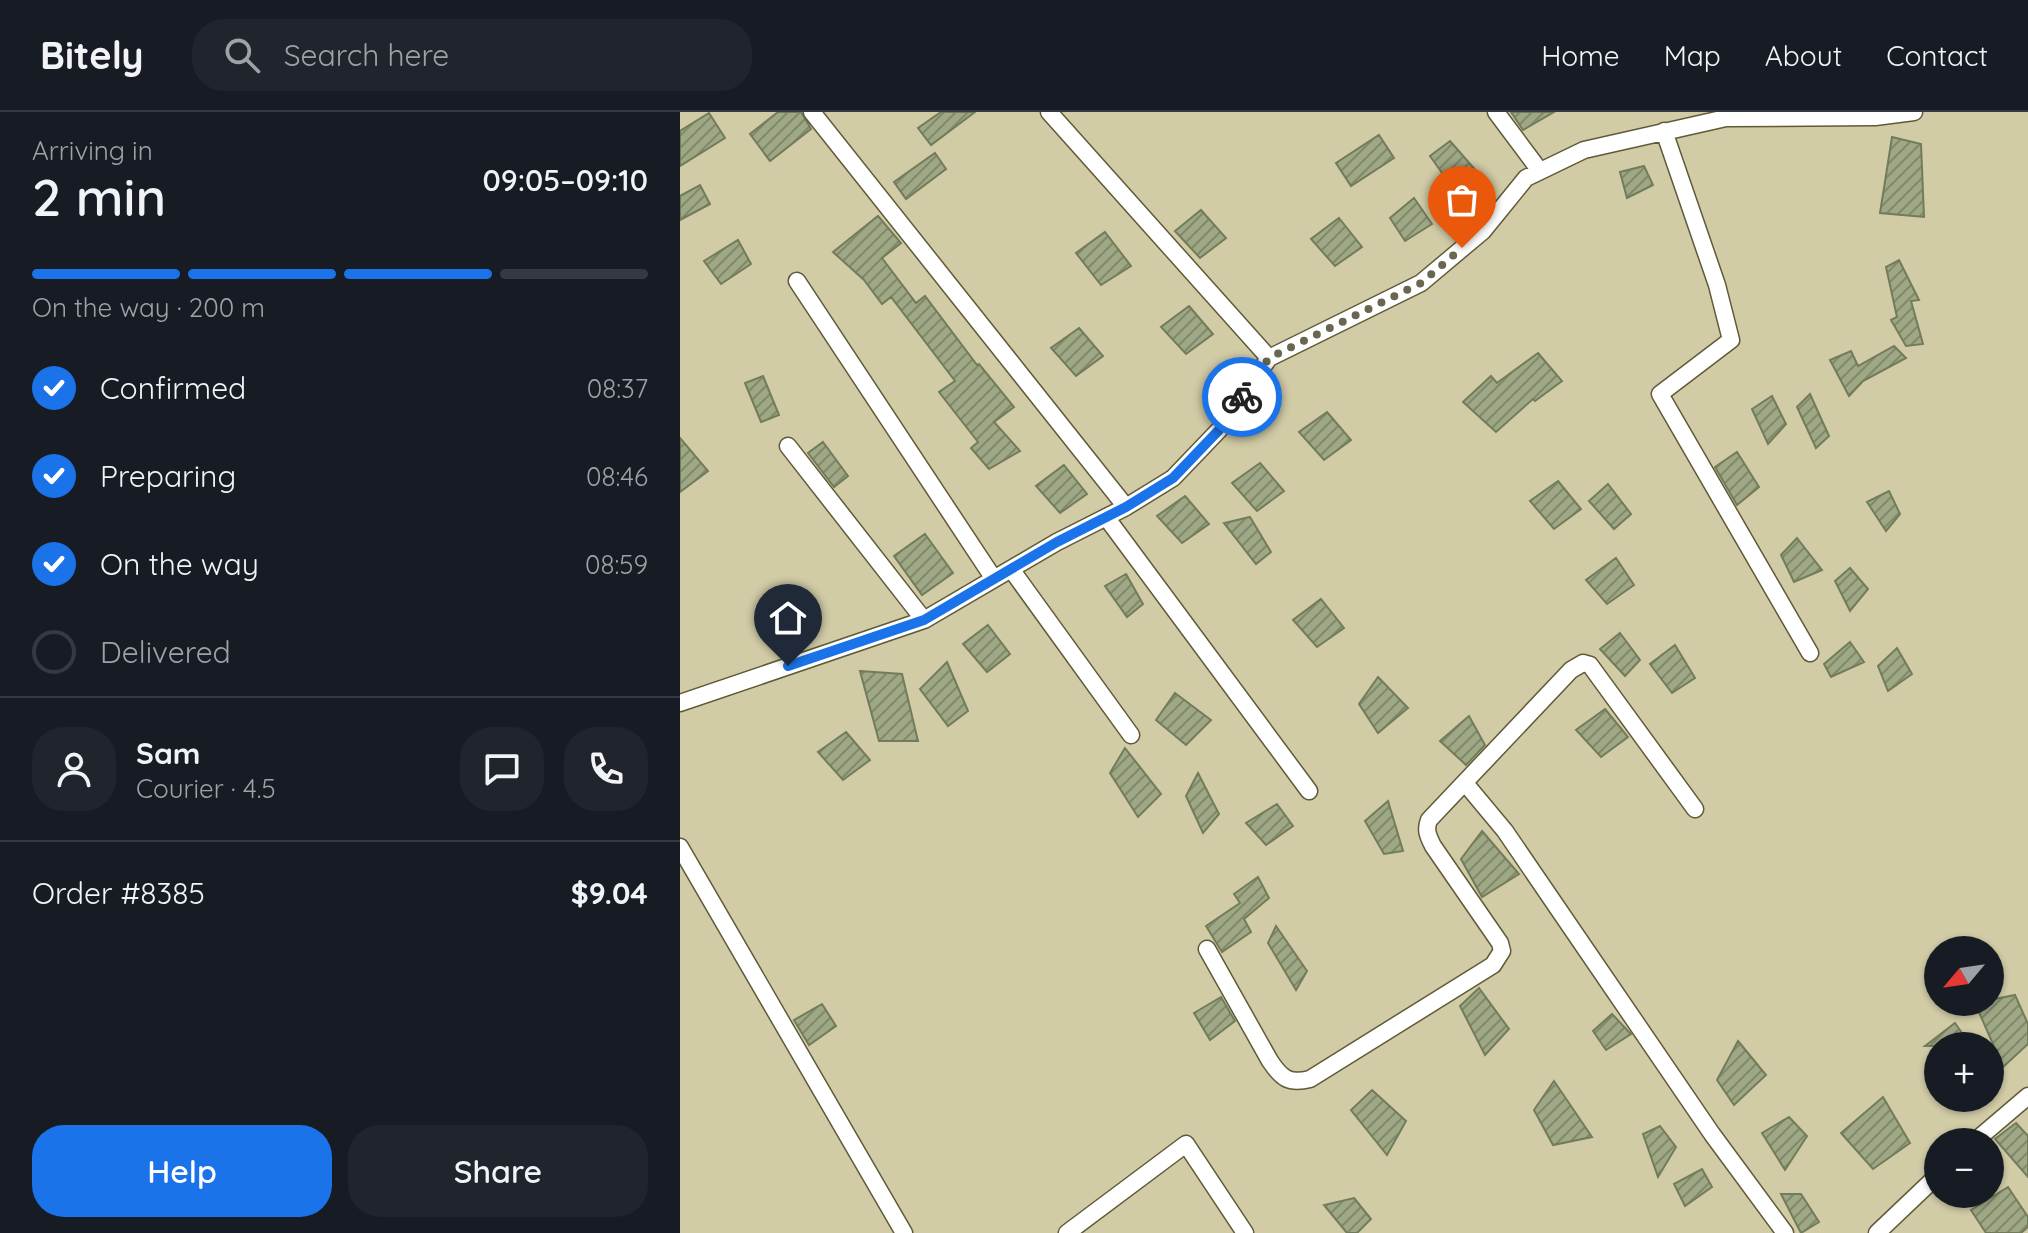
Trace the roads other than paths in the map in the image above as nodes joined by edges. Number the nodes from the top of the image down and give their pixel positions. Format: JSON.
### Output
{"nodes":[{"id":1,"x":812,"y":112,"type":"edge"},
{"id":2,"x":1049,"y":112,"type":"edge"},
{"id":3,"x":1496,"y":112,"type":"edge"},
{"id":4,"x":1914,"y":112,"type":"edge"},
{"id":5,"x":1724,"y":115,"type":"edge"},
{"id":6,"x":1664,"y":131,"type":"junction"},
{"id":7,"x":1540,"y":171,"type":"junction"},
{"id":8,"x":797,"y":281,"type":"dead end"},
{"id":9,"x":1269,"y":358,"type":"junction"},
{"id":10,"x":788,"y":446,"type":"dead end"},
{"id":11,"x":1126,"y":507,"type":"junction"},
{"id":12,"x":1106,"y":517,"type":"junction"},
{"id":13,"x":1011,"y":569,"type":"junction"},
{"id":14,"x":994,"y":579,"type":"junction"},
{"id":15,"x":924,"y":620,"type":"junction"},
{"id":16,"x":1810,"y":653,"type":"dead end"},
{"id":17,"x":680,"y":703,"type":"edge"},
{"id":18,"x":1131,"y":735,"type":"dead end"},
{"id":19,"x":1465,"y":783,"type":"junction"},
{"id":20,"x":1309,"y":791,"type":"dead end"},
{"id":21,"x":1695,"y":809,"type":"dead end"},
{"id":22,"x":680,"y":847,"type":"edge"},
{"id":23,"x":1207,"y":949,"type":"dead end"},
{"id":24,"x":2028,"y":1096,"type":"edge"},
{"id":25,"x":1990,"y":1128,"type":"edge"},
{"id":26,"x":1924,"y":1188,"type":"edge"},
{"id":27,"x":904,"y":1233,"type":"edge"},
{"id":28,"x":1067,"y":1233,"type":"edge"},
{"id":29,"x":1245,"y":1233,"type":"edge"},
{"id":30,"x":1785,"y":1233,"type":"edge"},
{"id":31,"x":1877,"y":1233,"type":"edge"}],
"edges":[{"from":1,"to":11,"type":"street"},
{"from":2,"to":9,"type":"street"},
{"from":3,"to":7,"type":"street"},
{"from":4,"to":5,"type":"street"},
{"from":5,"to":6,"type":"street"},
{"from":6,"to":7,"type":"street"},
{"from":6,"to":16,"type":"street"},
{"from":7,"to":9,"type":"street"},
{"from":8,"to":14,"type":"street"},
{"from":9,"to":11,"type":"street"},
{"from":10,"to":15,"type":"street"},
{"from":11,"to":12,"type":"street"},
{"from":12,"to":13,"type":"street"},
{"from":12,"to":20,"type":"street"},
{"from":13,"to":14,"type":"street"},
{"from":13,"to":18,"type":"street"},
{"from":14,"to":15,"type":"street"},
{"from":15,"to":17,"type":"street"},
{"from":19,"to":21,"type":"street"},
{"from":19,"to":23,"type":"street"},
{"from":19,"to":30,"type":"street"},
{"from":22,"to":27,"type":"street"},
{"from":24,"to":25,"type":"street"},
{"from":26,"to":31,"type":"street"},
{"from":28,"to":29,"type":"street"}]}
